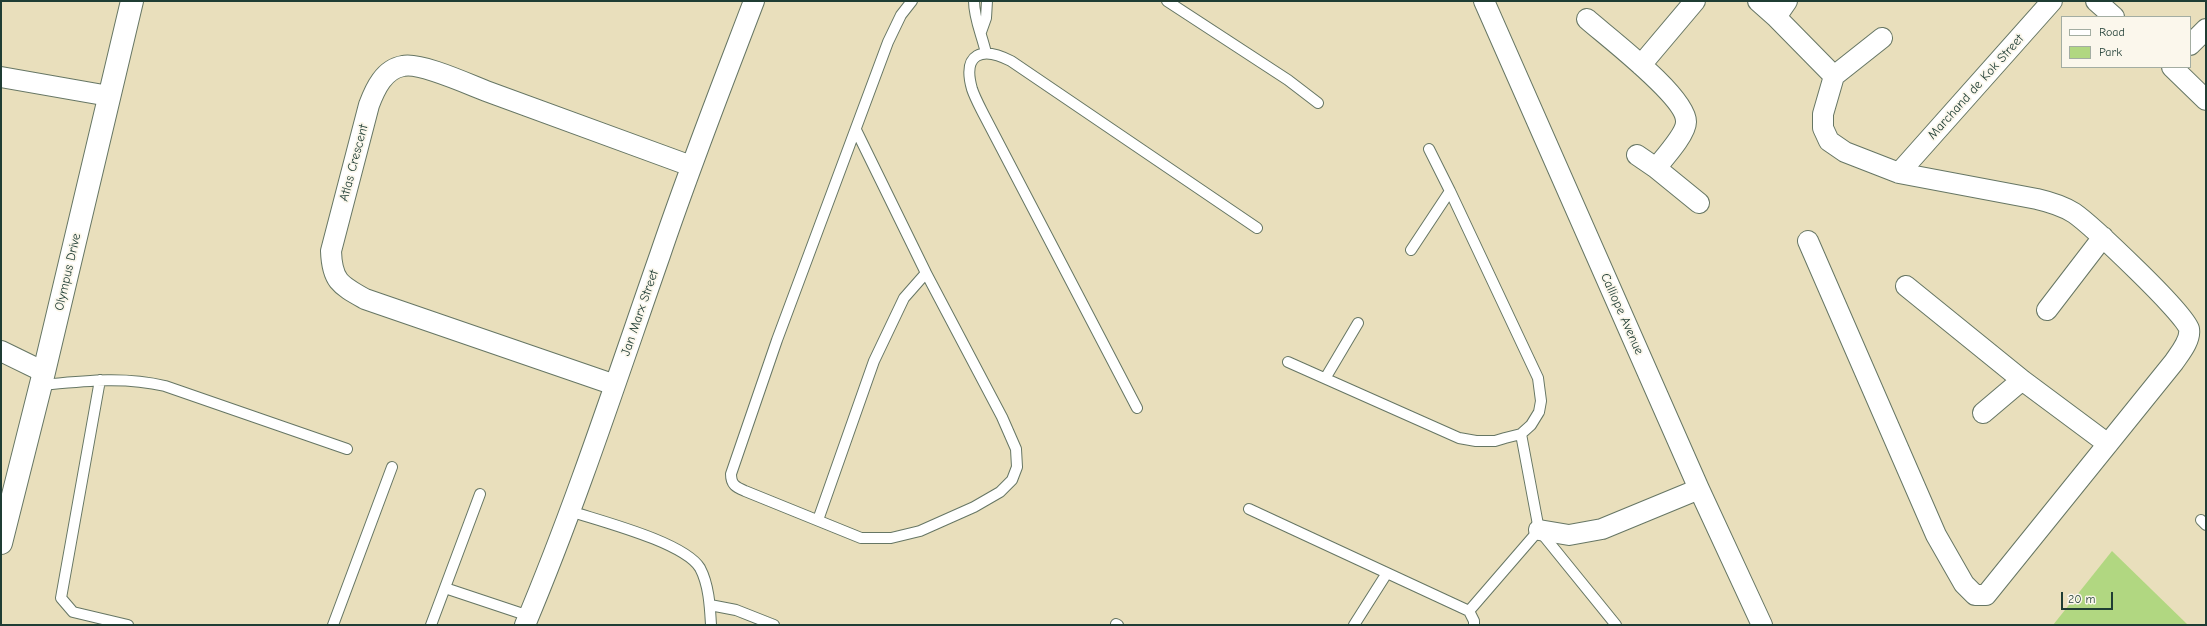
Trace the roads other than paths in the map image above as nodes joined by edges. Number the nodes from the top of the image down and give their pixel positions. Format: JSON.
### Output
{"nodes":[{"id":1,"x":132,"y":1,"type":"edge"},
{"id":2,"x":754,"y":1,"type":"edge"},
{"id":3,"x":904,"y":1,"type":"edge"},
{"id":4,"x":912,"y":1,"type":"edge"},
{"id":5,"x":974,"y":1,"type":"edge"},
{"id":6,"x":987,"y":1,"type":"edge"},
{"id":7,"x":1167,"y":1,"type":"edge"},
{"id":8,"x":1484,"y":1,"type":"edge"},
{"id":9,"x":1695,"y":1,"type":"edge"},
{"id":10,"x":1758,"y":1,"type":"edge"},
{"id":11,"x":2052,"y":1,"type":"edge"},
{"id":12,"x":2096,"y":1,"type":"edge"},
{"id":13,"x":1781,"y":9,"type":"edge"},
{"id":14,"x":901,"y":15,"type":"junction"},
{"id":15,"x":2113,"y":16,"type":"edge"},
{"id":16,"x":1586,"y":19,"type":"dead end"},
{"id":17,"x":2206,"y":29,"type":"edge"},
{"id":18,"x":981,"y":32,"type":"junction"},
{"id":19,"x":1882,"y":38,"type":"dead end"},
{"id":20,"x":2191,"y":43,"type":"edge"},
{"id":21,"x":986,"y":53,"type":"junction"},
{"id":22,"x":1641,"y":65,"type":"junction"},
{"id":23,"x":2173,"y":68,"type":"edge"},
{"id":24,"x":1834,"y":76,"type":"junction"},
{"id":25,"x":1,"y":77,"type":"edge"},
{"id":26,"x":109,"y":96,"type":"junction"},
{"id":27,"x":2206,"y":100,"type":"edge"},
{"id":28,"x":1318,"y":103,"type":"dead end"},
{"id":29,"x":856,"y":130,"type":"junction"},
{"id":30,"x":1429,"y":149,"type":"dead end"},
{"id":31,"x":1637,"y":155,"type":"dead end"},
{"id":32,"x":691,"y":166,"type":"junction"},
{"id":33,"x":1656,"y":168,"type":"junction"},
{"id":34,"x":1899,"y":173,"type":"junction"},
{"id":35,"x":1450,"y":191,"type":"junction"},
{"id":36,"x":1699,"y":203,"type":"dead end"},
{"id":37,"x":1257,"y":228,"type":"dead end"},
{"id":38,"x":2103,"y":237,"type":"junction"},
{"id":39,"x":1808,"y":241,"type":"dead end"},
{"id":40,"x":1411,"y":250,"type":"dead end"},
{"id":41,"x":926,"y":274,"type":"junction"},
{"id":42,"x":1906,"y":286,"type":"dead end"},
{"id":43,"x":2047,"y":310,"type":"dead end"},
{"id":44,"x":1358,"y":323,"type":"dead end"},
{"id":45,"x":1,"y":351,"type":"edge"},
{"id":46,"x":1288,"y":362,"type":"dead end"},
{"id":47,"x":1326,"y":377,"type":"junction"},
{"id":48,"x":42,"y":379,"type":"junction"},
{"id":49,"x":100,"y":380,"type":"junction"},
{"id":50,"x":2022,"y":380,"type":"junction"},
{"id":51,"x":615,"y":385,"type":"junction"},
{"id":52,"x":1137,"y":408,"type":"dead end"},
{"id":53,"x":1983,"y":413,"type":"dead end"},
{"id":54,"x":1521,"y":434,"type":"junction"},
{"id":55,"x":2108,"y":444,"type":"junction"},
{"id":56,"x":347,"y":449,"type":"dead end"},
{"id":57,"x":392,"y":467,"type":"dead end"},
{"id":58,"x":1699,"y":489,"type":"junction"},
{"id":59,"x":480,"y":494,"type":"dead end"},
{"id":60,"x":1249,"y":509,"type":"dead end"},
{"id":61,"x":570,"y":511,"type":"junction"},
{"id":62,"x":818,"y":520,"type":"junction"},
{"id":63,"x":1539,"y":530,"type":"junction"},
{"id":64,"x":1,"y":543,"type":"edge"},
{"id":65,"x":1387,"y":573,"type":"junction"},
{"id":66,"x":444,"y":588,"type":"junction"},
{"id":67,"x":710,"y":605,"type":"junction"},
{"id":68,"x":1469,"y":611,"type":"junction"},
{"id":69,"x":527,"y":621,"type":"edge"},
{"id":70,"x":128,"y":625,"type":"edge"},
{"id":71,"x":333,"y":625,"type":"edge"},
{"id":72,"x":431,"y":625,"type":"edge"},
{"id":73,"x":711,"y":625,"type":"edge"},
{"id":74,"x":774,"y":625,"type":"edge"},
{"id":75,"x":1354,"y":625,"type":"edge"},
{"id":76,"x":1474,"y":625,"type":"edge"},
{"id":77,"x":1616,"y":625,"type":"edge"},
{"id":78,"x":1762,"y":625,"type":"edge"}],
"edges":[{"from":1,"to":26,"type":"street","name":"Olympus Drive"},
{"from":2,"to":32,"type":"street","name":"Jan Marx Street"},
{"from":3,"to":14,"type":"lane"},
{"from":4,"to":14,"type":"lane"},
{"from":5,"to":18,"type":"lane"},
{"from":6,"to":18,"type":"lane"},
{"from":7,"to":28,"type":"lane"},
{"from":8,"to":58,"type":"street","name":"Calliope Avenue"},
{"from":9,"to":22,"type":"street"},
{"from":10,"to":13,"type":"street"},
{"from":11,"to":34,"type":"street","name":"Marchand de Kok Street"},
{"from":12,"to":15,"type":"street"},
{"from":13,"to":24,"type":"street"},
{"from":14,"to":29,"type":"lane"},
{"from":16,"to":22,"type":"street"},
{"from":17,"to":20,"type":"street"},
{"from":18,"to":21,"type":"lane"},
{"from":19,"to":24,"type":"street"},
{"from":21,"to":37,"type":"lane"},
{"from":21,"to":52,"type":"lane"},
{"from":22,"to":33,"type":"street"},
{"from":23,"to":27,"type":"street"},
{"from":24,"to":34,"type":"street"},
{"from":25,"to":26,"type":"street"},
{"from":26,"to":48,"type":"street","name":"Olympus Drive"},
{"from":29,"to":41,"type":"lane"},
{"from":29,"to":62,"type":"lane"},
{"from":30,"to":35,"type":"lane"},
{"from":31,"to":33,"type":"street"},
{"from":32,"to":51,"type":"street","name":"Jan Marx Street"},
{"from":32,"to":51,"type":"street","name":"Atlas Crescent"},
{"from":33,"to":36,"type":"street"},
{"from":34,"to":38,"type":"street"},
{"from":35,"to":40,"type":"lane"},
{"from":35,"to":54,"type":"lane"},
{"from":38,"to":43,"type":"street"},
{"from":38,"to":55,"type":"street"},
{"from":39,"to":55,"type":"street"},
{"from":41,"to":62,"type":"lane"},
{"from":41,"to":62,"type":"lane"},
{"from":42,"to":50,"type":"street"},
{"from":44,"to":47,"type":"lane"},
{"from":45,"to":48,"type":"street"},
{"from":46,"to":47,"type":"lane"},
{"from":47,"to":54,"type":"lane"},
{"from":48,"to":49,"type":"lane"},
{"from":48,"to":64,"type":"street","name":"Olympus Drive"},
{"from":49,"to":56,"type":"lane"},
{"from":49,"to":70,"type":"lane"},
{"from":50,"to":53,"type":"street"},
{"from":50,"to":55,"type":"street"},
{"from":51,"to":61,"type":"street","name":"Jan Marx Street"},
{"from":54,"to":63,"type":"lane"},
{"from":57,"to":71,"type":"lane"},
{"from":58,"to":63,"type":"street"},
{"from":58,"to":78,"type":"street","name":"Calliope Avenue"},
{"from":59,"to":66,"type":"lane"},
{"from":60,"to":65,"type":"lane"},
{"from":61,"to":67,"type":"lane"},
{"from":61,"to":69,"type":"street","name":"Jan Marx Street"},
{"from":63,"to":68,"type":"lane"},
{"from":63,"to":77,"type":"lane"},
{"from":65,"to":68,"type":"lane"},
{"from":65,"to":75,"type":"lane"},
{"from":66,"to":69,"type":"lane"},
{"from":66,"to":72,"type":"lane"},
{"from":67,"to":73,"type":"lane"},
{"from":67,"to":74,"type":"lane"},
{"from":68,"to":76,"type":"lane"}]}
